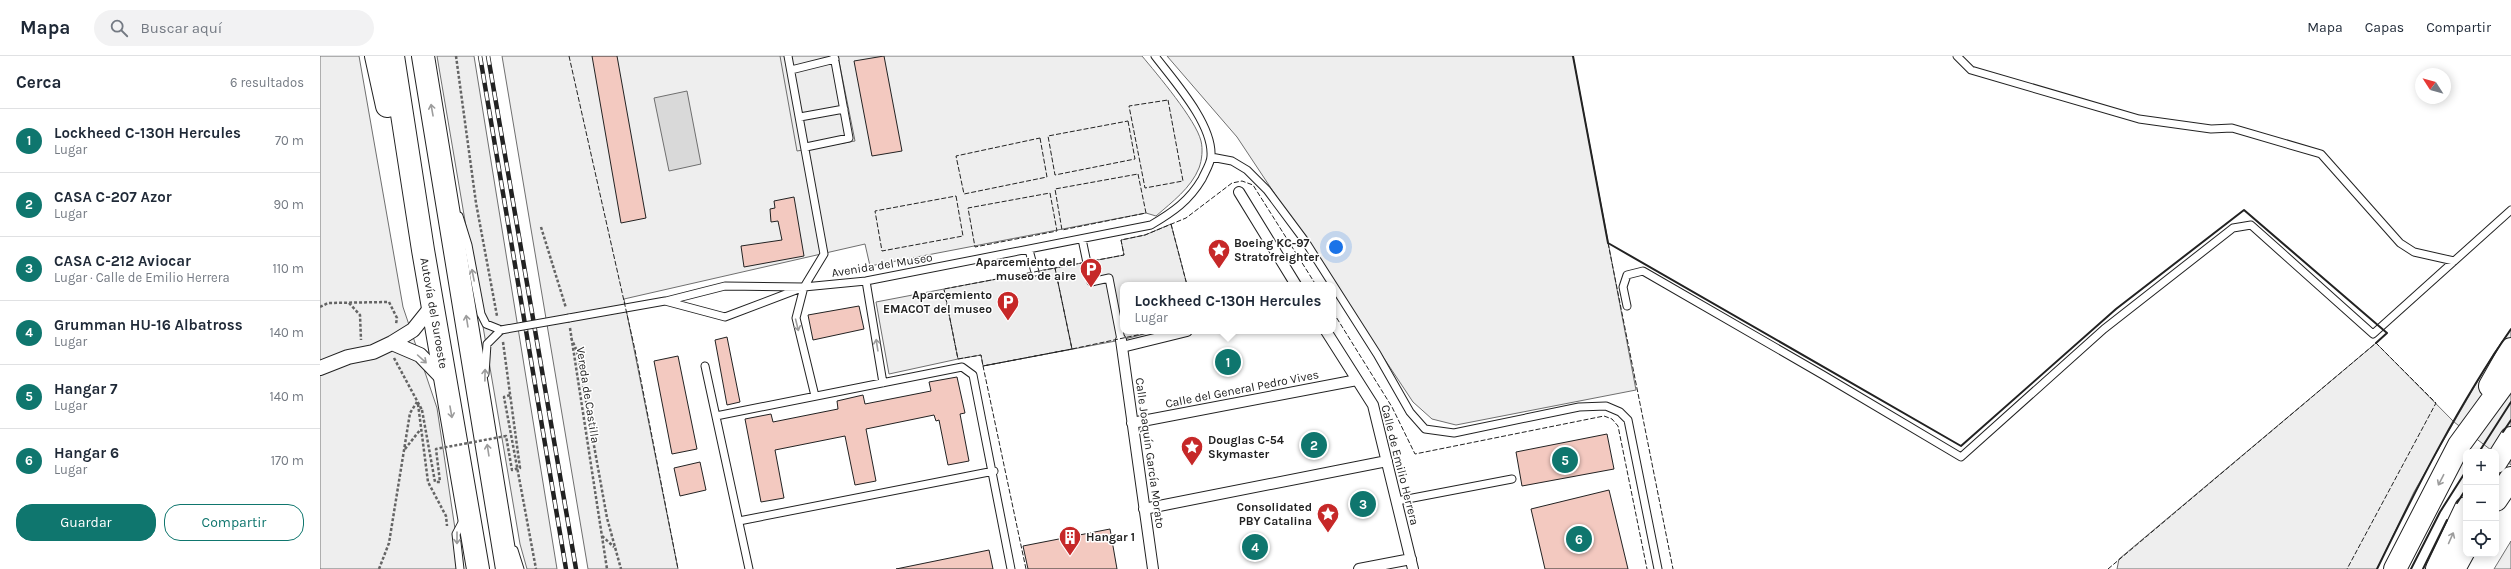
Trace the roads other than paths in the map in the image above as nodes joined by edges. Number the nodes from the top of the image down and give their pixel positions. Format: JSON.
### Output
{"nodes":[{"id":1,"x":376,"y":56,"type":"edge"},
{"id":2,"x":393,"y":56,"type":"edge"},
{"id":3,"x":423,"y":56,"type":"edge"},
{"id":4,"x":788,"y":56,"type":"edge"},
{"id":5,"x":1155,"y":56,"type":"edge"},
{"id":6,"x":1957,"y":56,"type":"edge"},
{"id":7,"x":834,"y":58,"type":"edge"},
{"id":8,"x":791,"y":70,"type":"junction"},
{"id":9,"x":844,"y":109,"type":"junction"},
{"id":10,"x":800,"y":118,"type":"junction"},
{"id":11,"x":437,"y":136,"type":"junction"},
{"id":12,"x":806,"y":147,"type":"junction"},
{"id":13,"x":1211,"y":157,"type":"junction"},
{"id":14,"x":1239,"y":192,"type":"dead end"},
{"id":15,"x":2511,"y":210,"type":"edge"},
{"id":16,"x":1082,"y":239,"type":"junction"},
{"id":17,"x":423,"y":250,"type":"junction"},
{"id":18,"x":1029,"y":250,"type":"junction"},
{"id":19,"x":2454,"y":261,"type":"junction"},
{"id":20,"x":1035,"y":272,"type":"dead end"},
{"id":21,"x":866,"y":281,"type":"junction"},
{"id":22,"x":1294,"y":282,"type":"edge"},
{"id":23,"x":1331,"y":282,"type":"edge"},
{"id":24,"x":804,"y":287,"type":"junction"},
{"id":25,"x":1336,"y":290,"type":"edge"},
{"id":26,"x":662,"y":302,"type":"junction"},
{"id":27,"x":433,"y":305,"type":"junction"},
{"id":28,"x":1627,"y":306,"type":"dead end"},
{"id":29,"x":501,"y":330,"type":"junction"},
{"id":30,"x":1172,"y":334,"type":"edge"},
{"id":31,"x":1328,"y":334,"type":"edge"},
{"id":32,"x":392,"y":343,"type":"junction"},
{"id":33,"x":1121,"y":344,"type":"junction"},
{"id":34,"x":2511,"y":349,"type":"edge"},
{"id":35,"x":705,"y":366,"type":"dead end"},
{"id":36,"x":320,"y":368,"type":"edge"},
{"id":37,"x":2511,"y":374,"type":"edge"},
{"id":38,"x":1357,"y":380,"type":"junction"},
{"id":39,"x":446,"y":383,"type":"junction"},
{"id":40,"x":883,"y":383,"type":"junction"},
{"id":41,"x":815,"y":396,"type":"junction"},
{"id":42,"x":716,"y":416,"type":"junction"},
{"id":43,"x":1132,"y":423,"type":"junction"},
{"id":44,"x":484,"y":428,"type":"junction"},
{"id":45,"x":2511,"y":438,"type":"edge"},
{"id":46,"x":2459,"y":445,"type":"junction"},
{"id":47,"x":2499,"y":457,"type":"edge"},
{"id":48,"x":1386,"y":461,"type":"junction"},
{"id":49,"x":994,"y":471,"type":"junction"},
{"id":50,"x":2511,"y":478,"type":"edge"},
{"id":51,"x":1512,"y":479,"type":"dead end"},
{"id":52,"x":494,"y":488,"type":"junction"},
{"id":53,"x":2499,"y":496,"type":"edge"},
{"id":54,"x":1396,"y":501,"type":"junction"},
{"id":55,"x":1144,"y":509,"type":"junction"},
{"id":56,"x":468,"y":510,"type":"junction"},
{"id":57,"x":2463,"y":514,"type":"edge"},
{"id":58,"x":739,"y":521,"type":"junction"},
{"id":59,"x":2463,"y":552,"type":"edge"},
{"id":60,"x":1411,"y":559,"type":"junction"},
{"id":61,"x":460,"y":569,"type":"edge"},
{"id":62,"x":478,"y":569,"type":"edge"},
{"id":63,"x":508,"y":569,"type":"edge"},
{"id":64,"x":520,"y":569,"type":"edge"},
{"id":65,"x":749,"y":569,"type":"edge"},
{"id":66,"x":1011,"y":569,"type":"edge"},
{"id":67,"x":1153,"y":569,"type":"edge"},
{"id":68,"x":1360,"y":569,"type":"edge"},
{"id":69,"x":1414,"y":569,"type":"edge"},
{"id":70,"x":1658,"y":569,"type":"edge"},
{"id":71,"x":2395,"y":569,"type":"edge"},
{"id":72,"x":2437,"y":569,"type":"edge"},
{"id":73,"x":2454,"y":569,"type":"edge"}],
"edges":[{"from":1,"to":17,"type":"highway"},
{"from":2,"to":17,"type":"highway","name":"Autovía del Suroeste"},
{"from":11,"to":3,"type":"highway","one_way":true},
{"from":4,"to":8,"type":"lane"},
{"from":5,"to":13,"type":"lane"},
{"from":6,"to":19,"type":"lane"},
{"from":7,"to":8,"type":"lane"},
{"from":7,"to":9,"type":"lane"},
{"from":8,"to":10,"type":"lane"},
{"from":9,"to":10,"type":"lane"},
{"from":9,"to":12,"type":"lane"},
{"from":10,"to":12,"type":"lane"},
{"from":29,"to":11,"type":"lane","one_way":true},
{"from":44,"to":11,"type":"highway","one_way":true},
{"from":12,"to":24,"type":"lane"},
{"from":13,"to":16,"type":"lane","name":"Avenida del Museo"},
{"from":13,"to":23,"type":"lane"},
{"from":14,"to":22,"type":"street"},
{"from":15,"to":19,"type":"lane"},
{"from":16,"to":18,"type":"lane","name":"Avenida del Museo"},
{"from":16,"to":33,"type":"lane"},
{"from":17,"to":27,"type":"highway","name":"Autovía del Suroeste"},
{"from":18,"to":20,"type":"lane"},
{"from":18,"to":21,"type":"lane","name":"Avenida del Museo"},
{"from":19,"to":28,"type":"lane"},
{"from":21,"to":24,"type":"lane","name":"Avenida del Museo"},
{"from":40,"to":21,"type":"lane","one_way":true},
{"from":24,"to":26,"type":"lane"},
{"from":24,"to":26,"type":"lane","name":"Avenida del Museo"},
{"from":24,"to":41,"type":"lane","one_way":true},
{"from":25,"to":70,"type":"lane"},
{"from":26,"to":29,"type":"lane","name":"Avenida del Museo","bridge":true},
{"from":27,"to":32,"type":"street"},
{"from":27,"to":39,"type":"highway","name":"Autovía del Suroeste"},
{"from":44,"to":29,"type":"lane","one_way":true},
{"from":30,"to":33,"type":"street"},
{"from":31,"to":38,"type":"street","name":"Calle de Emilio Herrera"},
{"from":32,"to":36,"type":"street"},
{"from":32,"to":39,"type":"street","one_way":true},
{"from":33,"to":43,"type":"street","name":"Calle Joaquín García Morato"},
{"from":34,"to":46,"type":"highway"},
{"from":35,"to":42,"type":"lane"},
{"from":37,"to":46,"type":"highway"},
{"from":38,"to":43,"type":"street","name":"Calle del General Pedro Vives"},
{"from":38,"to":48,"type":"street","name":"Calle de Emilio Herrera"},
{"from":39,"to":56,"type":"highway","name":"Autovía del Suroeste","one_way":true},
{"from":40,"to":41,"type":"lane"},
{"from":40,"to":49,"type":"lane"},
{"from":41,"to":42,"type":"lane"},
{"from":42,"to":58,"type":"lane"},
{"from":43,"to":55,"type":"street","name":"Calle Joaquín García Morato"},
{"from":52,"to":44,"type":"highway","one_way":true},
{"from":45,"to":47,"type":"highway"},
{"from":46,"to":71,"type":"highway","one_way":true},
{"from":48,"to":54,"type":"street","name":"Calle de Emilio Herrera"},
{"from":48,"to":55,"type":"street"},
{"from":49,"to":58,"type":"lane"},
{"from":49,"to":66,"type":"lane"},
{"from":50,"to":53,"type":"highway"},
{"from":51,"to":54,"type":"lane"},
{"from":52,"to":63,"type":"highway"},
{"from":52,"to":64,"type":"lane"},
{"from":54,"to":60,"type":"street","name":"Calle de Emilio Herrera"},
{"from":55,"to":67,"type":"street","name":"Calle Joaquín García Morato"},
{"from":56,"to":61,"type":"lane","one_way":true},
{"from":56,"to":62,"type":"highway","name":"Autovía del Suroeste"},
{"from":72,"to":57,"type":"highway","one_way":true},
{"from":58,"to":65,"type":"lane"},
{"from":59,"to":73,"type":"highway"},
{"from":60,"to":68,"type":"street"},
{"from":60,"to":69,"type":"street","name":"Calle de Emilio Herrera"}]}
